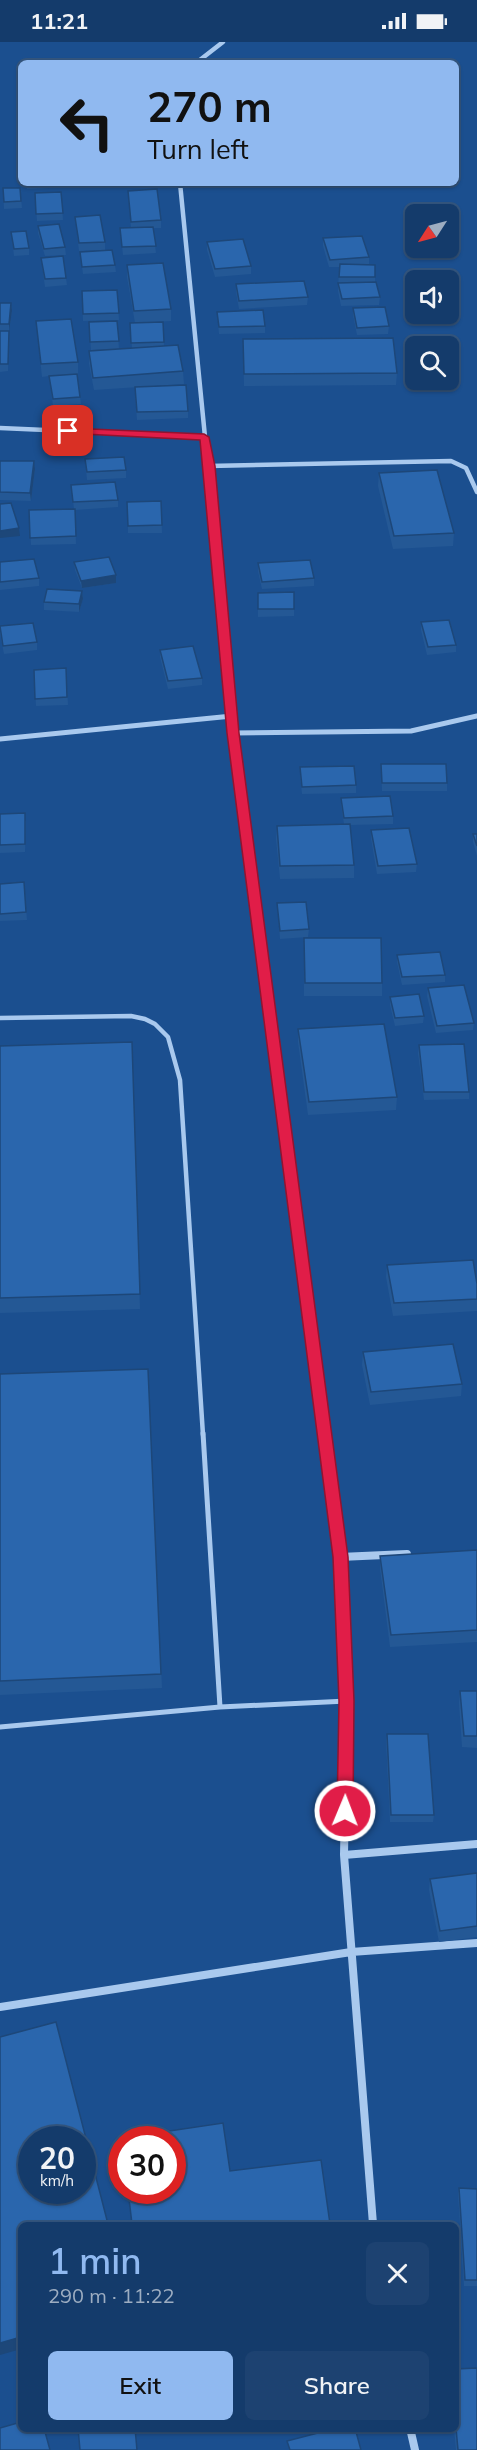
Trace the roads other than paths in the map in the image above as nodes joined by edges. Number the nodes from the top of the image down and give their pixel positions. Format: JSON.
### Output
{"nodes":[{"id":1,"x":223,"y":42,"type":"edge"},
{"id":2,"x":200,"y":60,"type":"edge"},
{"id":3,"x":180,"y":186,"type":"edge"},
{"id":4,"x":0,"y":428,"type":"edge"},
{"id":5,"x":204,"y":437,"type":"junction"},
{"id":6,"x":209,"y":466,"type":"junction"},
{"id":7,"x":477,"y":492,"type":"edge"},
{"id":8,"x":232,"y":716,"type":"junction"},
{"id":9,"x":475,"y":717,"type":"edge"},
{"id":10,"x":477,"y":726,"type":"edge"},
{"id":11,"x":233,"y":733,"type":"junction"},
{"id":12,"x":0,"y":739,"type":"edge"},
{"id":13,"x":0,"y":1018,"type":"edge"},
{"id":14,"x":420,"y":1554,"type":"edge"},
{"id":15,"x":340,"y":1557,"type":"junction"},
{"id":16,"x":347,"y":1701,"type":"junction"},
{"id":17,"x":220,"y":1707,"type":"junction"},
{"id":18,"x":0,"y":1727,"type":"edge"},
{"id":19,"x":477,"y":1844,"type":"edge"},
{"id":20,"x":345,"y":1855,"type":"junction"},
{"id":21,"x":477,"y":1943,"type":"edge"},
{"id":22,"x":351,"y":1952,"type":"junction"},
{"id":23,"x":0,"y":2007,"type":"edge"},
{"id":24,"x":373,"y":2222,"type":"edge"},
{"id":25,"x":411,"y":2432,"type":"edge"},
{"id":26,"x":415,"y":2450,"type":"edge"}],
"edges":[{"from":1,"to":2,"type":"street"},
{"from":3,"to":5,"type":"street"},
{"from":4,"to":5,"type":"street"},
{"from":5,"to":6,"type":"street"},
{"from":6,"to":7,"type":"street"},
{"from":6,"to":8,"type":"street"},
{"from":8,"to":11,"type":"street"},
{"from":8,"to":12,"type":"street"},
{"from":9,"to":10,"type":"street"},
{"from":9,"to":11,"type":"street"},
{"from":11,"to":15,"type":"street"},
{"from":13,"to":17,"type":"lane"},
{"from":14,"to":15,"type":"street"},
{"from":15,"to":16,"type":"street"},
{"from":16,"to":17,"type":"lane"},
{"from":16,"to":20,"type":"street"},
{"from":17,"to":18,"type":"lane"},
{"from":19,"to":20,"type":"street"},
{"from":20,"to":22,"type":"street"},
{"from":21,"to":22,"type":"street"},
{"from":22,"to":23,"type":"street"},
{"from":22,"to":24,"type":"street"},
{"from":25,"to":26,"type":"street"}]}
